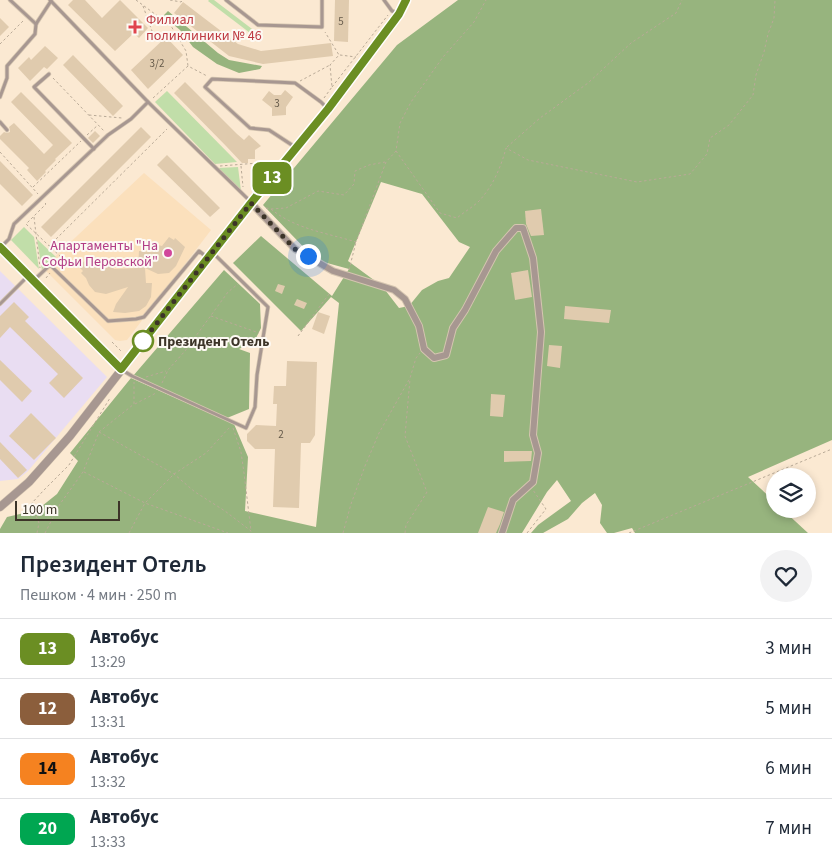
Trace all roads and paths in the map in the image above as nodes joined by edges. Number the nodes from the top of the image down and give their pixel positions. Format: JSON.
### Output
{"nodes":[{"id":1,"x":10,"y":0,"type":"edge"},
{"id":2,"x":51,"y":0,"type":"edge"},
{"id":3,"x":136,"y":0,"type":"edge"},
{"id":4,"x":170,"y":0,"type":"edge"},
{"id":5,"x":183,"y":0,"type":"edge"},
{"id":6,"x":226,"y":0,"type":"edge"},
{"id":7,"x":322,"y":0,"type":"edge"},
{"id":8,"x":384,"y":0,"type":"edge"},
{"id":9,"x":406,"y":0,"type":"edge"},
{"id":10,"x":486,"y":0,"type":"edge"},
{"id":11,"x":682,"y":0,"type":"edge"},
{"id":12,"x":775,"y":0,"type":"edge"},
{"id":13,"x":143,"y":5,"type":"junction"},
{"id":14,"x":395,"y":12,"type":"junction"},
{"id":15,"x":28,"y":16,"type":"junction"},
{"id":16,"x":36,"y":24,"type":"junction"},
{"id":17,"x":322,"y":27,"type":"junction"},
{"id":18,"x":152,"y":31,"type":"dead end"},
{"id":19,"x":0,"y":44,"type":"edge"},
{"id":20,"x":339,"y":55,"type":"junction"},
{"id":21,"x":356,"y":57,"type":"junction"},
{"id":22,"x":330,"y":65,"type":"junction"},
{"id":23,"x":188,"y":66,"type":"junction"},
{"id":24,"x":49,"y":74,"type":"joint"},
{"id":25,"x":212,"y":79,"type":"junction"},
{"id":26,"x":295,"y":83,"type":"junction"},
{"id":27,"x":332,"y":87,"type":"junction"},
{"id":28,"x":0,"y":97,"type":"edge"},
{"id":29,"x":148,"y":102,"type":"junction"},
{"id":30,"x":321,"y":102,"type":"junction"},
{"id":31,"x":328,"y":109,"type":"junction"},
{"id":32,"x":88,"y":115,"type":"junction"},
{"id":33,"x":131,"y":119,"type":"junction"},
{"id":34,"x":0,"y":122,"type":"edge"},
{"id":35,"x":172,"y":124,"type":"junction"},
{"id":36,"x":98,"y":125,"type":"junction"},
{"id":37,"x":7,"y":130,"type":"dead end"},
{"id":38,"x":108,"y":136,"type":"junction"},
{"id":39,"x":84,"y":138,"type":"junction"},
{"id":40,"x":297,"y":148,"type":"junction"},
{"id":41,"x":506,"y":148,"type":"junction"},
{"id":42,"x":94,"y":150,"type":"junction"},
{"id":43,"x":396,"y":151,"type":"junction"},
{"id":44,"x":0,"y":152,"type":"edge"},
{"id":45,"x":271,"y":162,"type":"dead end"},
{"id":46,"x":386,"y":162,"type":"junction"},
{"id":47,"x":241,"y":164,"type":"junction"},
{"id":48,"x":215,"y":166,"type":"junction"},
{"id":49,"x":33,"y":188,"type":"junction"},
{"id":50,"x":244,"y":195,"type":"junction"},
{"id":51,"x":41,"y":199,"type":"junction"},
{"id":52,"x":251,"y":203,"type":"junction"},
{"id":53,"x":34,"y":216,"type":"junction"},
{"id":54,"x":35,"y":234,"type":"junction"},
{"id":55,"x":356,"y":242,"type":"junction"},
{"id":56,"x":48,"y":246,"type":"junction"},
{"id":57,"x":0,"y":247,"type":"edge"},
{"id":58,"x":210,"y":255,"type":"junction"},
{"id":59,"x":54,"y":269,"type":"junction"},
{"id":60,"x":41,"y":273,"type":"junction"},
{"id":61,"x":348,"y":276,"type":"junction"},
{"id":62,"x":31,"y":278,"type":"junction"},
{"id":63,"x":46,"y":278,"type":"dead end"},
{"id":64,"x":242,"y":281,"type":"junction"},
{"id":65,"x":329,"y":294,"type":"dead end"},
{"id":66,"x":0,"y":304,"type":"edge"},
{"id":67,"x":210,"y":316,"type":"junction"},
{"id":68,"x":263,"y":335,"type":"junction"},
{"id":69,"x":298,"y":336,"type":"dead end"},
{"id":70,"x":112,"y":342,"type":"dead end"},
{"id":71,"x":424,"y":349,"type":"junction"},
{"id":72,"x":121,"y":351,"type":"dead end"},
{"id":73,"x":121,"y":369,"type":"junction"},
{"id":74,"x":410,"y":378,"type":"junction"},
{"id":75,"x":138,"y":379,"type":"junction"},
{"id":76,"x":110,"y":398,"type":"dead end"},
{"id":77,"x":100,"y":432,"type":"junction"},
{"id":78,"x":832,"y":449,"type":"edge"},
{"id":79,"x":83,"y":472,"type":"junction"},
{"id":80,"x":174,"y":474,"type":"junction"},
{"id":81,"x":530,"y":485,"type":"junction"},
{"id":82,"x":145,"y":503,"type":"junction"},
{"id":83,"x":0,"y":507,"type":"edge"},
{"id":84,"x":251,"y":532,"type":"edge"},
{"id":85,"x":37,"y":533,"type":"edge"},
{"id":86,"x":45,"y":533,"type":"edge"},
{"id":87,"x":129,"y":533,"type":"edge"},
{"id":88,"x":228,"y":533,"type":"edge"},
{"id":89,"x":343,"y":533,"type":"edge"},
{"id":90,"x":405,"y":533,"type":"edge"},
{"id":91,"x":502,"y":533,"type":"edge"},
{"id":92,"x":527,"y":533,"type":"edge"},
{"id":93,"x":629,"y":533,"type":"edge"}],
"edges":[{"from":1,"to":15,"type":"lane"},
{"from":2,"to":16,"type":"lane"},
{"from":2,"to":29,"type":"lane"},
{"from":3,"to":13,"type":"path"},
{"from":4,"to":5,"type":"path"},
{"from":6,"to":17,"type":"lane"},
{"from":7,"to":17,"type":"lane"},
{"from":8,"to":14,"type":"lane"},
{"from":9,"to":14,"type":"street"},
{"from":10,"to":43,"type":"path"},
{"from":11,"to":41,"type":"path"},
{"from":12,"to":41,"type":"path"},
{"from":13,"to":18,"type":"path"},
{"from":13,"to":23,"type":"path"},
{"from":14,"to":21,"type":"path"},
{"from":14,"to":31,"type":"street"},
{"from":15,"to":16,"type":"lane"},
{"from":15,"to":19,"type":"path"},
{"from":16,"to":28,"type":"lane"},
{"from":17,"to":20,"type":"path"},
{"from":20,"to":21,"type":"path"},
{"from":20,"to":22,"type":"path"},
{"from":21,"to":27,"type":"path"},
{"from":22,"to":26,"type":"path"},
{"from":22,"to":27,"type":"path"},
{"from":23,"to":25,"type":"path"},
{"from":23,"to":29,"type":"path"},
{"from":24,"to":32,"type":"path"},
{"from":24,"to":39,"type":"lane"},
{"from":25,"to":26,"type":"lane"},
{"from":25,"to":40,"type":"lane"},
{"from":26,"to":30,"type":"lane"},
{"from":27,"to":30,"type":"path"},
{"from":29,"to":33,"type":"lane"},
{"from":29,"to":35,"type":"lane"},
{"from":30,"to":31,"type":"lane"},
{"from":31,"to":40,"type":"street"},
{"from":32,"to":33,"type":"path"},
{"from":32,"to":36,"type":"path"},
{"from":33,"to":38,"type":"lane"},
{"from":34,"to":37,"type":"lane"},
{"from":35,"to":48,"type":"lane"},
{"from":35,"to":56,"type":"path"},
{"from":36,"to":38,"type":"path"},
{"from":36,"to":39,"type":"path"},
{"from":38,"to":42,"type":"lane"},
{"from":39,"to":42,"type":"lane"},
{"from":39,"to":49,"type":"path"},
{"from":40,"to":52,"type":"street"},
{"from":41,"to":43,"type":"path"},
{"from":42,"to":51,"type":"lane"},
{"from":43,"to":46,"type":"path"},
{"from":44,"to":49,"type":"path"},
{"from":45,"to":47,"type":"path"},
{"from":46,"to":55,"type":"path"},
{"from":46,"to":55,"type":"path"},
{"from":47,"to":48,"type":"path"},
{"from":47,"to":50,"type":"path"},
{"from":48,"to":50,"type":"lane"},
{"from":49,"to":51,"type":"path"},
{"from":50,"to":52,"type":"lane"},
{"from":51,"to":53,"type":"path"},
{"from":51,"to":57,"type":"lane"},
{"from":52,"to":58,"type":"street"},
{"from":52,"to":61,"type":"street"},
{"from":53,"to":54,"type":"path"},
{"from":53,"to":54,"type":"path"},
{"from":54,"to":56,"type":"path"},
{"from":54,"to":60,"type":"path"},
{"from":55,"to":61,"type":"path"},
{"from":56,"to":59,"type":"path"},
{"from":57,"to":62,"type":"street"},
{"from":58,"to":59,"type":"lane"},
{"from":58,"to":64,"type":"lane"},
{"from":58,"to":73,"type":"street"},
{"from":59,"to":60,"type":"lane"},
{"from":59,"to":63,"type":"path"},
{"from":60,"to":62,"type":"lane"},
{"from":61,"to":71,"type":"street"},
{"from":62,"to":66,"type":"lane"},
{"from":62,"to":73,"type":"street"},
{"from":64,"to":67,"type":"path"},
{"from":64,"to":68,"type":"lane"},
{"from":65,"to":69,"type":"path"},
{"from":67,"to":68,"type":"path"},
{"from":67,"to":75,"type":"path"},
{"from":68,"to":75,"type":"lane"},
{"from":70,"to":72,"type":"path"},
{"from":71,"to":74,"type":"path"},
{"from":71,"to":81,"type":"street"},
{"from":73,"to":75,"type":"lane"},
{"from":73,"to":83,"type":"street"},
{"from":74,"to":89,"type":"path"},
{"from":74,"to":90,"type":"path"},
{"from":75,"to":77,"type":"path"},
{"from":76,"to":85,"type":"path"},
{"from":77,"to":79,"type":"path"},
{"from":77,"to":80,"type":"path"},
{"from":78,"to":93,"type":"path"},
{"from":79,"to":82,"type":"path"},
{"from":79,"to":86,"type":"path"},
{"from":80,"to":82,"type":"path"},
{"from":80,"to":84,"type":"path"},
{"from":80,"to":84,"type":"path"},
{"from":81,"to":91,"type":"street"},
{"from":81,"to":92,"type":"path"},
{"from":82,"to":87,"type":"path"},
{"from":82,"to":88,"type":"path"}]}
